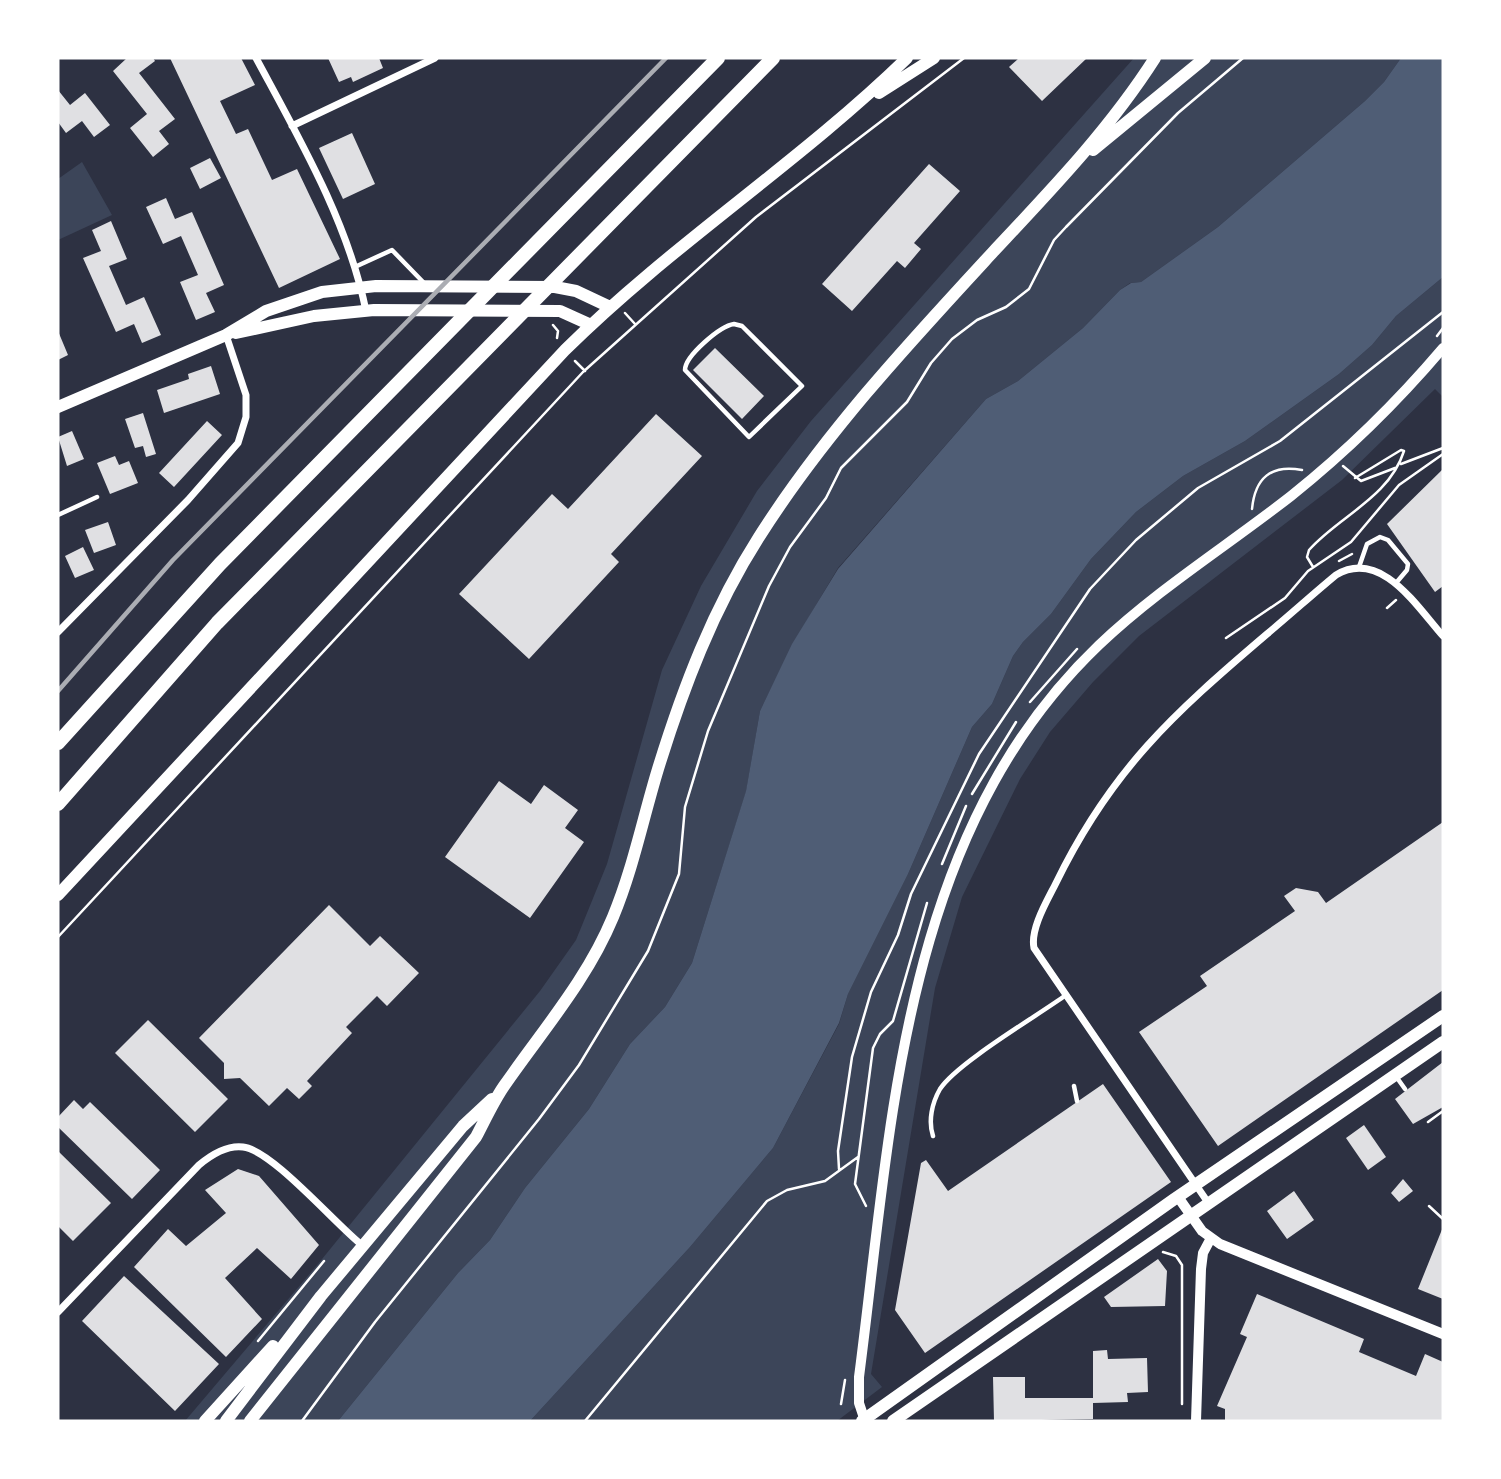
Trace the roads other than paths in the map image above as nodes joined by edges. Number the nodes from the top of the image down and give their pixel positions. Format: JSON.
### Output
{"nodes":[{"id":1,"x":256,"y":58,"type":"edge"},
{"id":2,"x":435,"y":58,"type":"edge"},
{"id":3,"x":718,"y":58,"type":"edge"},
{"id":4,"x":773,"y":58,"type":"edge"},
{"id":5,"x":907,"y":58,"type":"edge"},
{"id":6,"x":934,"y":58,"type":"edge"},
{"id":7,"x":1155,"y":58,"type":"edge"},
{"id":8,"x":1205,"y":58,"type":"edge"},
{"id":9,"x":858,"y":106,"type":"junction"},
{"id":10,"x":292,"y":126,"type":"junction"},
{"id":11,"x":1079,"y":161,"type":"junction"},
{"id":12,"x":357,"y":266,"type":"junction"},
{"id":13,"x":362,"y":287,"type":"junction"},
{"id":14,"x":427,"y":287,"type":"junction"},
{"id":15,"x":616,"y":309,"type":"junction"},
{"id":16,"x":366,"y":311,"type":"junction"},
{"id":17,"x":591,"y":325,"type":"junction"},
{"id":18,"x":742,"y":326,"type":"joint"},
{"id":19,"x":226,"y":335,"type":"junction"},
{"id":20,"x":1443,"y":348,"type":"edge"},
{"id":21,"x":58,"y":407,"type":"edge"},
{"id":22,"x":97,"y":498,"type":"dead end"},
{"id":23,"x":58,"y":515,"type":"edge"},
{"id":24,"x":1359,"y":567,"type":"junction"},
{"id":25,"x":1396,"y":584,"type":"junction"},
{"id":26,"x":58,"y":632,"type":"edge"},
{"id":27,"x":1443,"y":636,"type":"edge"},
{"id":28,"x":58,"y":743,"type":"edge"},
{"id":29,"x":58,"y":804,"type":"edge"},
{"id":30,"x":58,"y":895,"type":"edge"},
{"id":31,"x":1067,"y":995,"type":"junction"},
{"id":32,"x":1443,"y":1016,"type":"edge"},
{"id":33,"x":1443,"y":1042,"type":"edge"},
{"id":34,"x":1395,"y":1075,"type":"junction"},
{"id":35,"x":1074,"y":1086,"type":"dead end"},
{"id":36,"x":502,"y":1088,"type":"junction"},
{"id":37,"x":1405,"y":1089,"type":"dead end"},
{"id":38,"x":1077,"y":1101,"type":"dead end"},
{"id":39,"x":933,"y":1136,"type":"dead end"},
{"id":40,"x":1196,"y":1184,"type":"junction"},
{"id":41,"x":1178,"y":1197,"type":"junction"},
{"id":42,"x":1209,"y":1203,"type":"junction"},
{"id":43,"x":1191,"y":1216,"type":"junction"},
{"id":44,"x":1210,"y":1238,"type":"junction"},
{"id":45,"x":363,"y":1246,"type":"junction"},
{"id":46,"x":58,"y":1312,"type":"edge"},
{"id":47,"x":304,"y":1317,"type":"junction"},
{"id":48,"x":1443,"y":1334,"type":"edge"},
{"id":49,"x":285,"y":1374,"type":"junction"},
{"id":50,"x":205,"y":1421,"type":"edge"},
{"id":51,"x":226,"y":1421,"type":"edge"},
{"id":52,"x":250,"y":1421,"type":"edge"},
{"id":53,"x":258,"y":1421,"type":"edge"},
{"id":54,"x":864,"y":1421,"type":"edge"},
{"id":55,"x":893,"y":1421,"type":"edge"},
{"id":56,"x":1196,"y":1421,"type":"edge"}],
"edges":[{"from":1,"to":10,"type":"street"},
{"from":2,"to":10,"type":"street"},
{"from":3,"to":28,"type":"highway"},
{"from":4,"to":29,"type":"highway"},
{"from":5,"to":9,"type":"main road"},
{"from":6,"to":9,"type":"main road"},
{"from":7,"to":11,"type":"main road"},
{"from":8,"to":11,"type":"main road"},
{"from":9,"to":15,"type":"main road"},
{"from":10,"to":12,"type":"street"},
{"from":11,"to":36,"type":"main road"},
{"from":12,"to":13,"type":"street"},
{"from":12,"to":14,"type":"lane"},
{"from":13,"to":14,"type":"main road"},
{"from":13,"to":16,"type":"street"},
{"from":13,"to":19,"type":"main road"},
{"from":14,"to":15,"type":"main road"},
{"from":15,"to":17,"type":"main road"},
{"from":16,"to":17,"type":"main road"},
{"from":16,"to":19,"type":"main road"},
{"from":17,"to":30,"type":"main road"},
{"from":18,"to":18,"type":"lane"},
{"from":19,"to":21,"type":"main road"},
{"from":19,"to":26,"type":"street"},
{"from":20,"to":54,"type":"street"},
{"from":22,"to":23,"type":"lane"},
{"from":24,"to":25,"type":"street"},
{"from":24,"to":25,"type":"lane"},
{"from":24,"to":31,"type":"street"},
{"from":25,"to":27,"type":"street"},
{"from":31,"to":39,"type":"lane"},
{"from":31,"to":40,"type":"street"},
{"from":32,"to":40,"type":"main road"},
{"from":33,"to":34,"type":"main road"},
{"from":34,"to":37,"type":"lane"},
{"from":34,"to":42,"type":"main road"},
{"from":35,"to":38,"type":"lane"},
{"from":36,"to":45,"type":"main road"},
{"from":36,"to":49,"type":"main road"},
{"from":40,"to":41,"type":"main road"},
{"from":40,"to":42,"type":"street"},
{"from":41,"to":43,"type":"street"},
{"from":41,"to":54,"type":"main road"},
{"from":42,"to":43,"type":"main road"},
{"from":43,"to":44,"type":"street"},
{"from":43,"to":55,"type":"main road"},
{"from":44,"to":48,"type":"street"},
{"from":44,"to":56,"type":"street"},
{"from":45,"to":46,"type":"street"},
{"from":45,"to":47,"type":"main road"},
{"from":47,"to":50,"type":"main road"},
{"from":47,"to":51,"type":"main road"},
{"from":49,"to":52,"type":"main road"},
{"from":49,"to":53,"type":"main road"}]}
